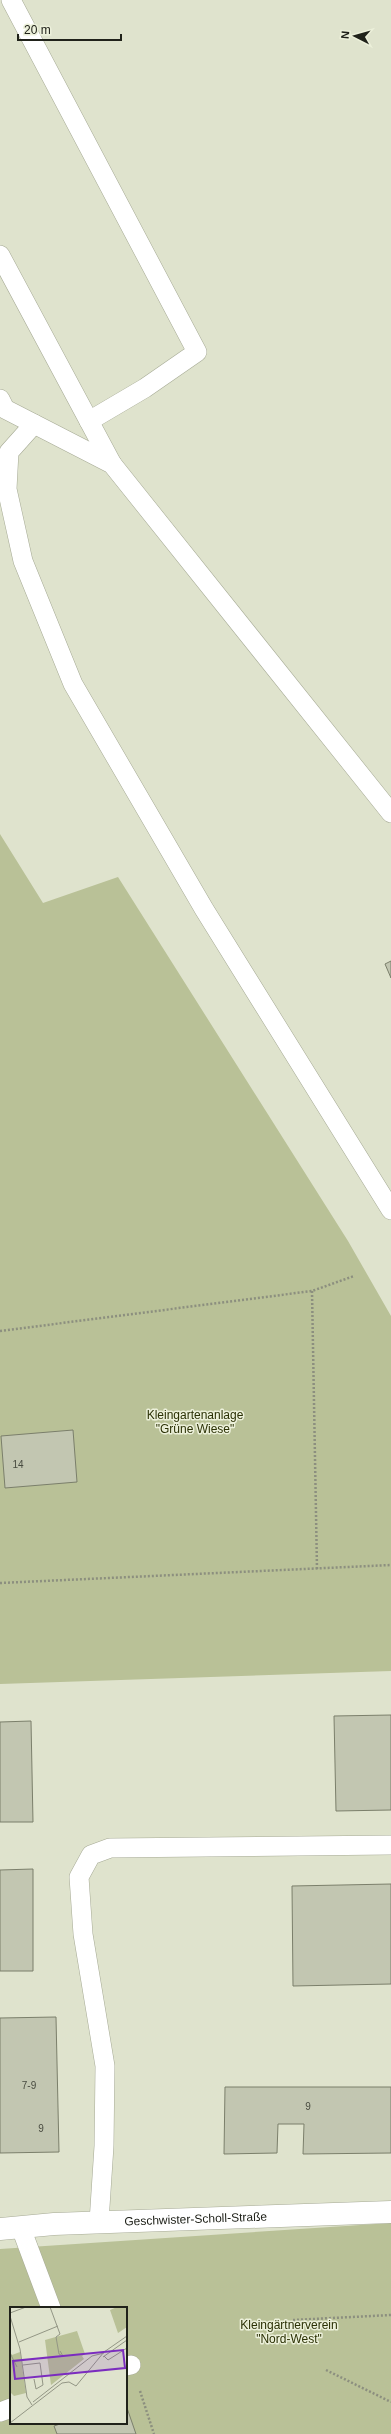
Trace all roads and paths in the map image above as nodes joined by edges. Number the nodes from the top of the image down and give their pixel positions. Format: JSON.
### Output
{"nodes":[{"id":1,"x":11,"y":0,"type":"edge"},
{"id":2,"x":0,"y":255,"type":"edge"},
{"id":3,"x":0,"y":400,"type":"edge"},
{"id":4,"x":89,"y":421,"type":"junction"},
{"id":5,"x":34,"y":424,"type":"junction"},
{"id":6,"x":112,"y":464,"type":"junction"},
{"id":7,"x":391,"y":813,"type":"edge"},
{"id":8,"x":391,"y":1210,"type":"edge"},
{"id":9,"x":354,"y":1276,"type":"dead end"},
{"id":10,"x":312,"y":1291,"type":"junction"},
{"id":11,"x":0,"y":1331,"type":"edge"},
{"id":12,"x":391,"y":1565,"type":"edge"},
{"id":13,"x":317,"y":1569,"type":"junction"},
{"id":14,"x":0,"y":1583,"type":"edge"},
{"id":15,"x":391,"y":1845,"type":"edge"},
{"id":16,"x":391,"y":2212,"type":"edge"},
{"id":17,"x":99,"y":2222,"type":"junction"},
{"id":18,"x":21,"y":2228,"type":"junction"},
{"id":19,"x":0,"y":2229,"type":"edge"},
{"id":20,"x":51,"y":2307,"type":"edge"},
{"id":21,"x":391,"y":2315,"type":"edge"},
{"id":22,"x":293,"y":2320,"type":"dead end"},
{"id":23,"x":129,"y":2366,"type":"edge"},
{"id":24,"x":326,"y":2370,"type":"dead end"},
{"id":25,"x":391,"y":2402,"type":"edge"},
{"id":26,"x":10,"y":2408,"type":"edge"},
{"id":27,"x":0,"y":2412,"type":"edge"},
{"id":28,"x":154,"y":2434,"type":"edge"}],
"edges":[{"from":1,"to":4,"type":"lane"},
{"from":2,"to":4,"type":"lane"},
{"from":3,"to":5,"type":"lane"},
{"from":4,"to":6,"type":"lane"},
{"from":5,"to":6,"type":"lane"},
{"from":5,"to":8,"type":"lane"},
{"from":6,"to":7,"type":"lane"},
{"from":9,"to":10,"type":"path"},
{"from":10,"to":11,"type":"path"},
{"from":10,"to":13,"type":"path"},
{"from":12,"to":13,"type":"path"},
{"from":13,"to":14,"type":"path"},
{"from":15,"to":17,"type":"lane"},
{"from":16,"to":17,"type":"street","name":"Geschwister-Scholl-Straße"},
{"from":17,"to":18,"type":"street","name":"Geschwister-Scholl-Straße"},
{"from":18,"to":19,"type":"street","name":"Geschwister-Scholl-Straße"},
{"from":18,"to":20,"type":"lane"},
{"from":21,"to":22,"type":"path"},
{"from":23,"to":28,"type":"path"},
{"from":24,"to":25,"type":"path"},
{"from":26,"to":27,"type":"lane"}]}
